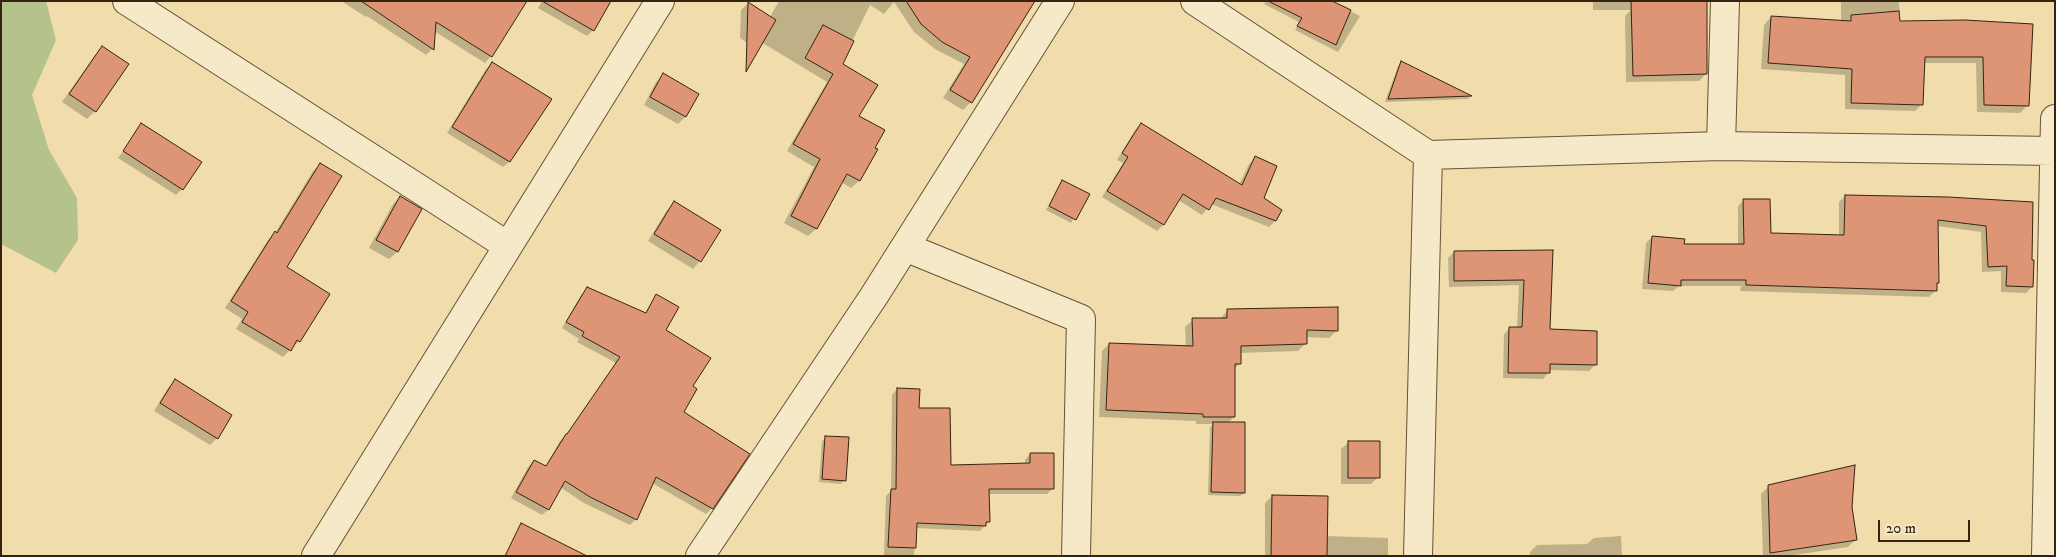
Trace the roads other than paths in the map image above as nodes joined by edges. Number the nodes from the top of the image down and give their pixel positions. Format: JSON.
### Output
{"nodes":[{"id":1,"x":127,"y":1,"type":"edge"},
{"id":2,"x":660,"y":1,"type":"edge"},
{"id":3,"x":1060,"y":1,"type":"edge"},
{"id":4,"x":1195,"y":1,"type":"edge"},
{"id":5,"x":1725,"y":1,"type":"edge"},
{"id":6,"x":2055,"y":120,"type":"edge"},
{"id":7,"x":1721,"y":146,"type":"junction"},
{"id":8,"x":2054,"y":151,"type":"edge"},
{"id":9,"x":1428,"y":155,"type":"junction"},
{"id":10,"x":508,"y":246,"type":"junction"},
{"id":11,"x":905,"y":247,"type":"junction"},
{"id":12,"x":316,"y":556,"type":"edge"},
{"id":13,"x":700,"y":556,"type":"edge"},
{"id":14,"x":1076,"y":556,"type":"edge"},
{"id":15,"x":1418,"y":556,"type":"edge"},
{"id":16,"x":2046,"y":556,"type":"edge"}],
"edges":[{"from":1,"to":10,"type":"street"},
{"from":2,"to":10,"type":"street"},
{"from":3,"to":11,"type":"street"},
{"from":4,"to":9,"type":"street"},
{"from":5,"to":7,"type":"street"},
{"from":6,"to":8,"type":"street"},
{"from":7,"to":8,"type":"street"},
{"from":7,"to":9,"type":"street"},
{"from":8,"to":16,"type":"street"},
{"from":9,"to":15,"type":"street"},
{"from":10,"to":12,"type":"street"},
{"from":11,"to":13,"type":"street"},
{"from":11,"to":14,"type":"street"}]}
